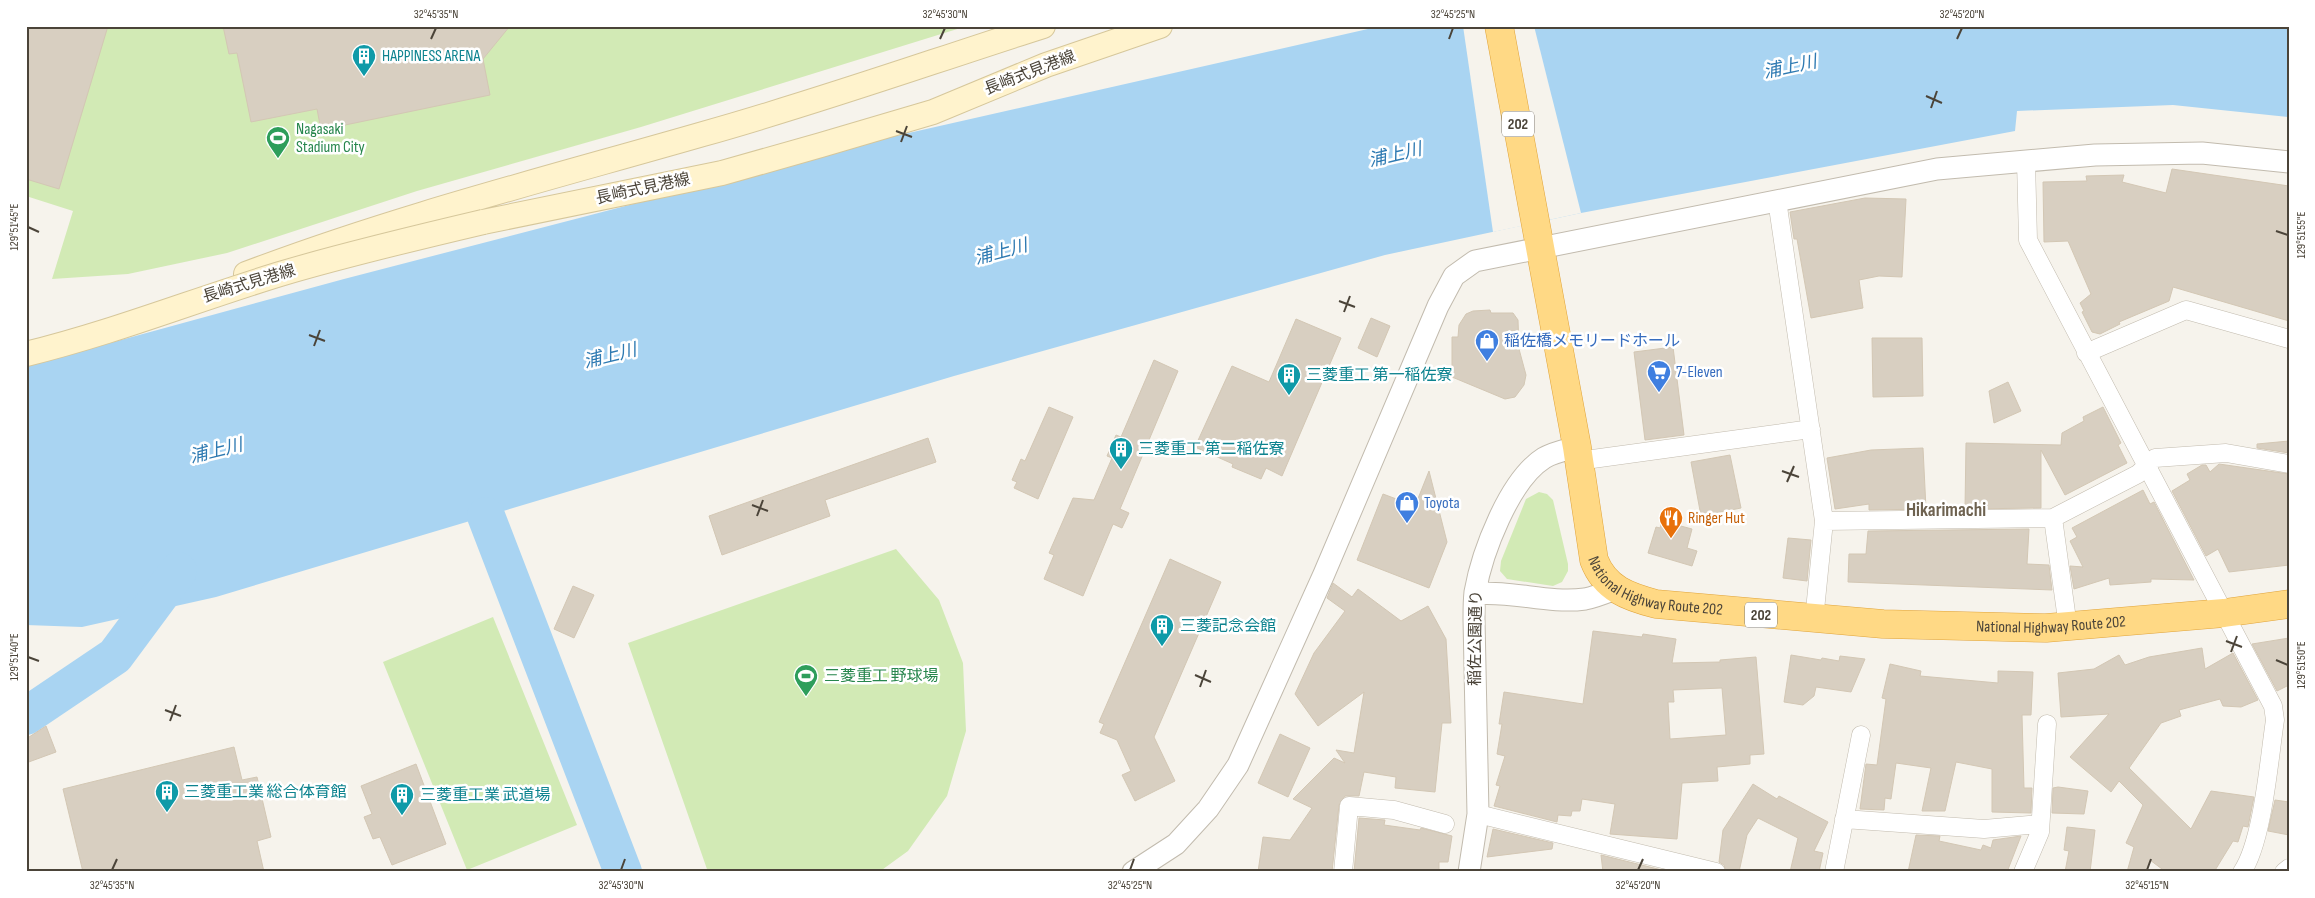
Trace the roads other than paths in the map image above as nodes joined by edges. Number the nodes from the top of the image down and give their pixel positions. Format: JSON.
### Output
{"nodes":[{"id":1,"x":1043,"y":26,"type":"edge"},
{"id":2,"x":1160,"y":26,"type":"edge"},
{"id":3,"x":1499,"y":26,"type":"edge"},
{"id":4,"x":2026,"y":161,"type":"junction"},
{"id":5,"x":2289,"y":162,"type":"edge"},
{"id":6,"x":1778,"y":200,"type":"junction"},
{"id":7,"x":1539,"y":235,"type":"junction"},
{"id":8,"x":2289,"y":339,"type":"edge"},
{"id":9,"x":2086,"y":353,"type":"junction"},
{"id":10,"x":26,"y":354,"type":"edge"},
{"id":11,"x":26,"y":361,"type":"edge"},
{"id":12,"x":1811,"y":429,"type":"junction"},
{"id":13,"x":1577,"y":454,"type":"junction"},
{"id":14,"x":2289,"y":464,"type":"edge"},
{"id":15,"x":2146,"y":466,"type":"junction"},
{"id":16,"x":2053,"y":518,"type":"junction"},
{"id":17,"x":1824,"y":521,"type":"junction"},
{"id":18,"x":1615,"y":589,"type":"junction"},
{"id":19,"x":1475,"y":594,"type":"junction"},
{"id":20,"x":2289,"y":604,"type":"edge"},
{"id":21,"x":2224,"y":613,"type":"junction"},
{"id":22,"x":1814,"y":620,"type":"junction"},
{"id":23,"x":2068,"y":627,"type":"junction"},
{"id":24,"x":2289,"y":707,"type":"edge"},
{"id":25,"x":2275,"y":720,"type":"junction"},
{"id":26,"x":2047,"y":724,"type":"dead end"},
{"id":27,"x":1861,"y":735,"type":"dead end"},
{"id":28,"x":1478,"y":814,"type":"junction"},
{"id":29,"x":1844,"y":820,"type":"junction"},
{"id":30,"x":1445,"y":824,"type":"dead end"},
{"id":31,"x":2040,"y":824,"type":"junction"},
{"id":32,"x":2289,"y":868,"type":"edge"},
{"id":33,"x":1133,"y":872,"type":"edge"},
{"id":34,"x":1343,"y":872,"type":"edge"},
{"id":35,"x":1469,"y":872,"type":"edge"},
{"id":36,"x":1716,"y":872,"type":"edge"},
{"id":37,"x":1834,"y":872,"type":"edge"},
{"id":38,"x":2023,"y":872,"type":"edge"},
{"id":39,"x":2242,"y":872,"type":"edge"},
{"id":40,"x":2284,"y":872,"type":"edge"}],
"edges":[{"from":1,"to":11,"type":"main road","name":"長崎式見港線","bridge":true},
{"from":2,"to":10,"type":"main road","name":"長崎式見港線","bridge":true},
{"from":3,"to":7,"type":"highway","name":"National Highway Route 202","number":"202"},
{"from":4,"to":5,"type":"street"},
{"from":4,"to":6,"type":"street"},
{"from":4,"to":9,"type":"street"},
{"from":6,"to":7,"type":"street"},
{"from":6,"to":12,"type":"street"},
{"from":7,"to":13,"type":"highway","name":"National Highway Route 202","number":"202"},
{"from":7,"to":33,"type":"street"},
{"from":8,"to":9,"type":"street"},
{"from":9,"to":15,"type":"street"},
{"from":12,"to":13,"type":"street"},
{"from":12,"to":17,"type":"street"},
{"from":13,"to":18,"type":"highway","name":"National Highway Route 202","number":"202"},
{"from":13,"to":19,"type":"street","name":"稲佐公園通り"},
{"from":14,"to":15,"type":"street"},
{"from":15,"to":16,"type":"street"},
{"from":15,"to":21,"type":"street"},
{"from":16,"to":17,"type":"street"},
{"from":16,"to":23,"type":"street"},
{"from":17,"to":22,"type":"street"},
{"from":18,"to":19,"type":"street"},
{"from":18,"to":22,"type":"highway","name":"National Highway Route 202","number":"202"},
{"from":19,"to":28,"type":"street","name":"稲佐公園通り"},
{"from":20,"to":21,"type":"highway","name":"National Highway Route 202","number":"202"},
{"from":21,"to":23,"type":"highway","name":"National Highway Route 202","number":"202"},
{"from":21,"to":25,"type":"street"},
{"from":22,"to":23,"type":"highway","name":"National Highway Route 202","number":"202"},
{"from":24,"to":25,"type":"street"},
{"from":25,"to":39,"type":"street"},
{"from":26,"to":31,"type":"street"},
{"from":27,"to":29,"type":"street"},
{"from":28,"to":35,"type":"street","name":"稲佐公園通り"},
{"from":28,"to":36,"type":"street"},
{"from":29,"to":31,"type":"street"},
{"from":29,"to":37,"type":"street"},
{"from":30,"to":34,"type":"street"},
{"from":31,"to":38,"type":"street"},
{"from":32,"to":40,"type":"street"}]}
